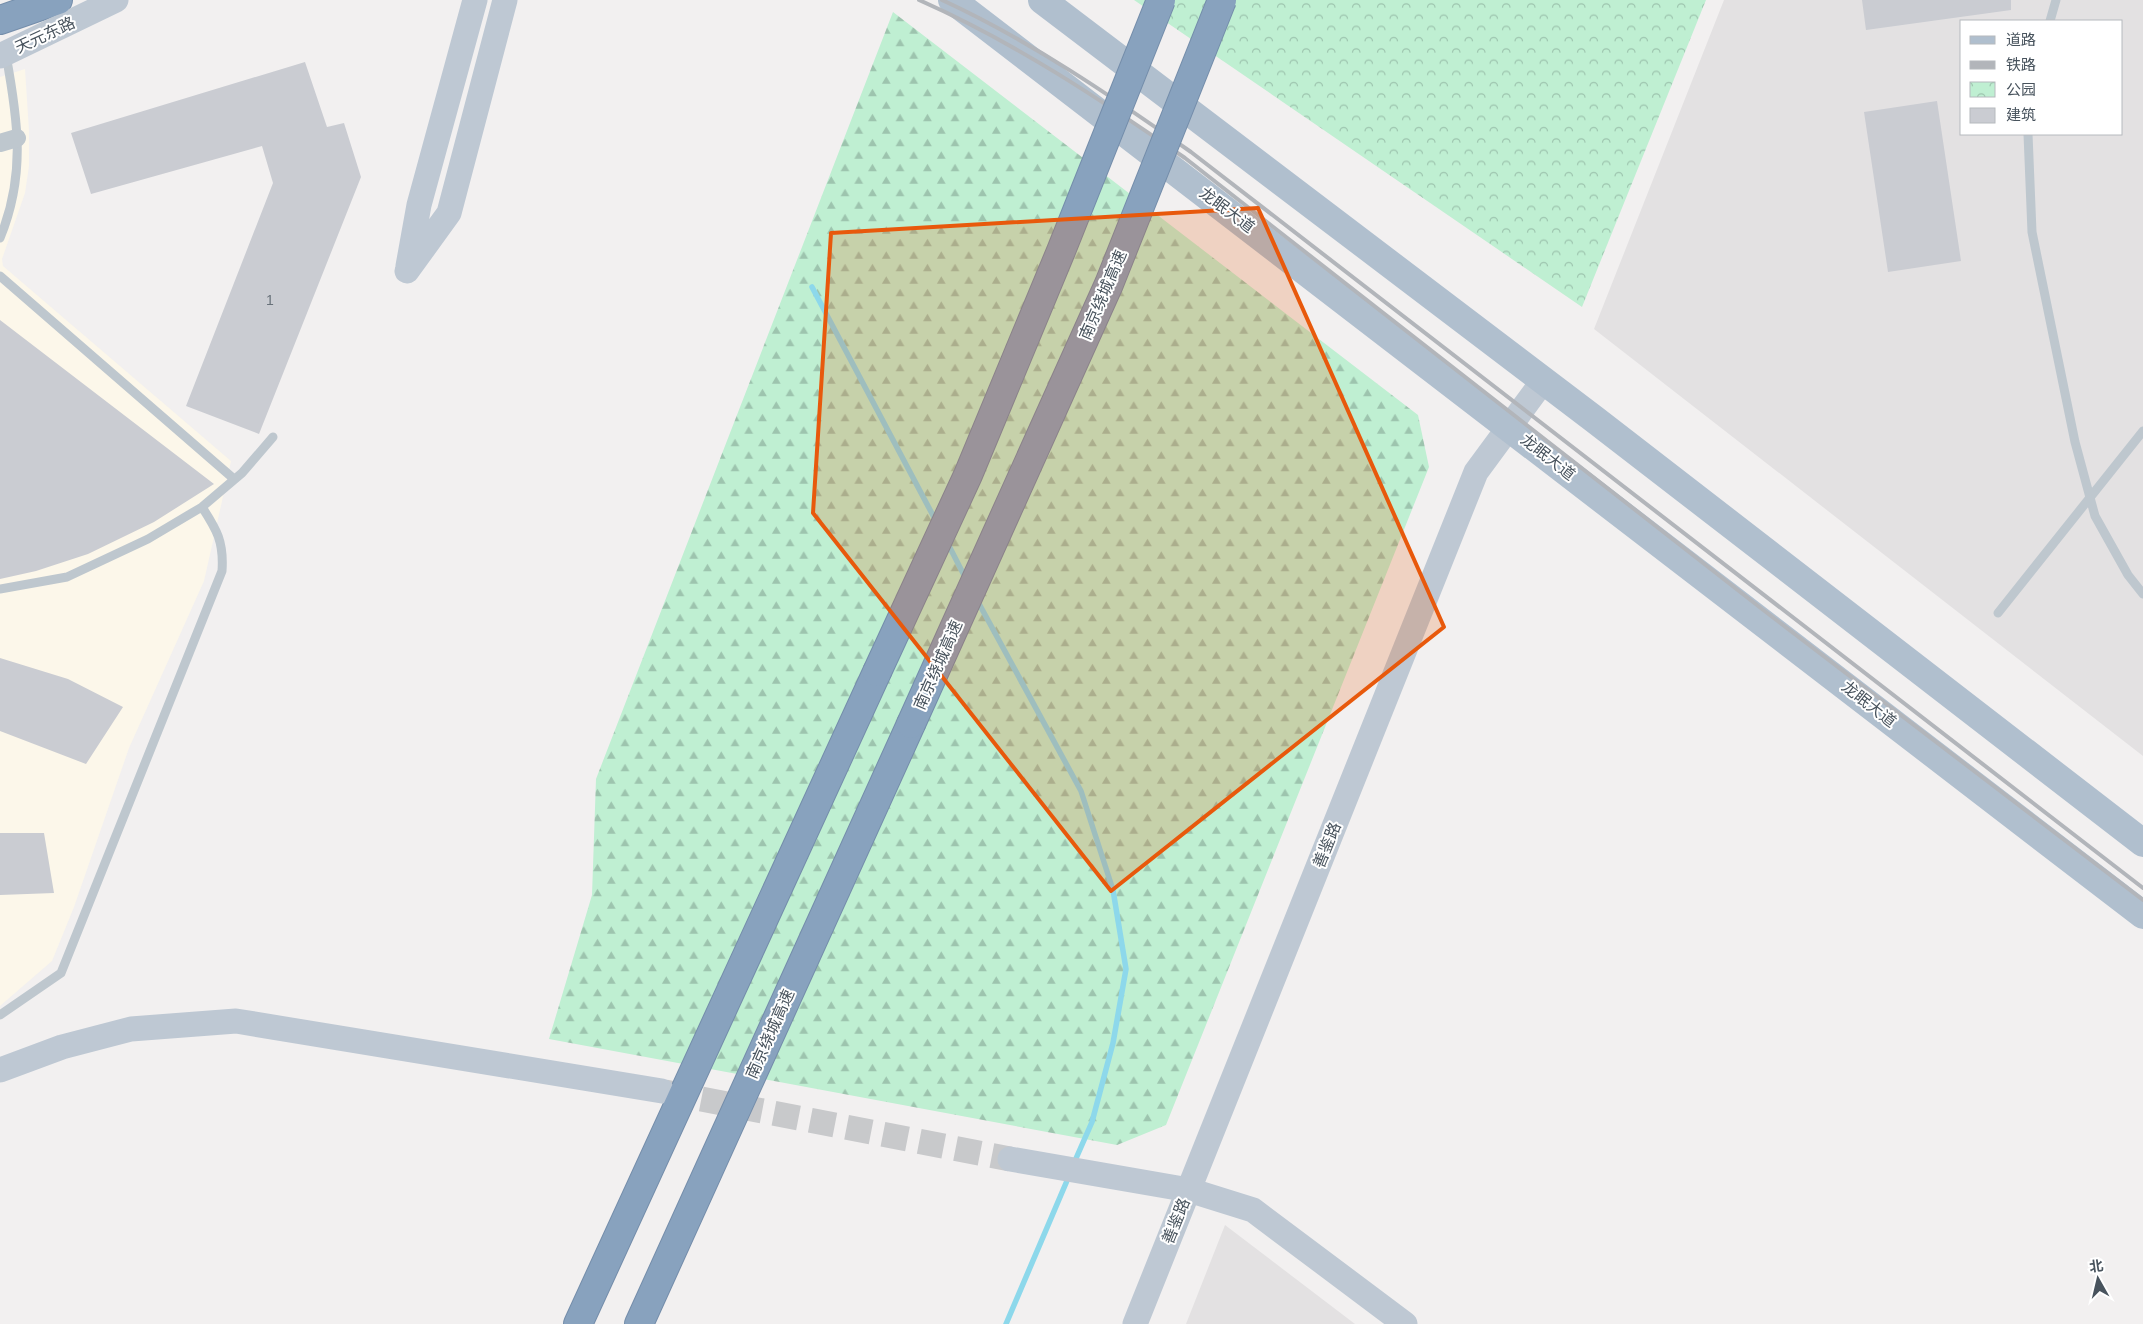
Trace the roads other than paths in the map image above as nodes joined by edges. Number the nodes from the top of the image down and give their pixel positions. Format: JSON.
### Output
{"nodes":[{"id":1,"x":97,"y":0,"type":"edge"},
{"id":2,"x":116,"y":0,"type":"edge"},
{"id":3,"x":470,"y":0,"type":"edge"},
{"id":4,"x":475,"y":0,"type":"edge"},
{"id":5,"x":505,"y":0,"type":"edge"},
{"id":6,"x":520,"y":0,"type":"edge"},
{"id":7,"x":952,"y":0,"type":"edge"},
{"id":8,"x":1042,"y":0,"type":"edge"},
{"id":9,"x":1161,"y":0,"type":"edge"},
{"id":10,"x":1222,"y":0,"type":"edge"},
{"id":11,"x":2056,"y":0,"type":"edge"},
{"id":12,"x":50,"y":3,"type":"edge"},
{"id":13,"x":0,"y":20,"type":"edge"},
{"id":14,"x":2050,"y":20,"type":"edge"},
{"id":15,"x":467,"y":32,"type":"junction"},
{"id":16,"x":3,"y":55,"type":"edge"},
{"id":17,"x":474,"y":118,"type":"junction"},
{"id":18,"x":2028,"y":135,"type":"edge"},
{"id":19,"x":17,"y":138,"type":"junction"},
{"id":20,"x":0,"y":143,"type":"edge"},
{"id":21,"x":0,"y":238,"type":"edge"},
{"id":22,"x":0,"y":276,"type":"edge"},
{"id":23,"x":1543,"y":380,"type":"junction"},
{"id":24,"x":1510,"y":426,"type":"junction"},
{"id":25,"x":2143,"y":431,"type":"edge"},
{"id":26,"x":273,"y":437,"type":"dead end"},
{"id":27,"x":234,"y":479,"type":"junction"},
{"id":28,"x":2090,"y":497,"type":"junction"},
{"id":29,"x":202,"y":507,"type":"junction"},
{"id":30,"x":0,"y":589,"type":"edge"},
{"id":31,"x":2143,"y":594,"type":"edge"},
{"id":32,"x":1998,"y":613,"type":"dead end"},
{"id":33,"x":2143,"y":843,"type":"edge"},
{"id":34,"x":2143,"y":914,"type":"edge"},
{"id":35,"x":0,"y":1015,"type":"edge"},
{"id":36,"x":0,"y":1070,"type":"edge"},
{"id":37,"x":662,"y":1091,"type":"tunnel mouth"},
{"id":38,"x":1010,"y":1159,"type":"tunnel mouth"},
{"id":39,"x":1189,"y":1190,"type":"junction"},
{"id":40,"x":578,"y":1324,"type":"edge"},
{"id":41,"x":639,"y":1324,"type":"edge"},
{"id":42,"x":1135,"y":1324,"type":"edge"},
{"id":43,"x":1405,"y":1324,"type":"edge"}],
"edges":[{"from":1,"to":12,"type":"street","name":"天元东路"},
{"from":2,"to":16,"type":"street","name":"天元东路"},
{"from":3,"to":15,"type":"street"},
{"from":4,"to":15,"type":"street"},
{"from":5,"to":17,"type":"street"},
{"from":6,"to":17,"type":"street"},
{"from":7,"to":24,"type":"main road","name":"龙眠大道"},
{"from":8,"to":23,"type":"main road"},
{"from":9,"to":40,"type":"highway","bridge":true},
{"from":10,"to":41,"type":"highway","name":"南京绕城高速","bridge":true},
{"from":11,"to":14,"type":"lane"},
{"from":12,"to":13,"type":"highway","name":"天元东路"},
{"from":15,"to":17,"type":"street"},
{"from":16,"to":19,"type":"lane"},
{"from":18,"to":28,"type":"lane"},
{"from":19,"to":20,"type":"street"},
{"from":19,"to":21,"type":"lane"},
{"from":22,"to":27,"type":"lane"},
{"from":23,"to":24,"type":"street","name":"善鉴路"},
{"from":23,"to":33,"type":"main road"},
{"from":24,"to":34,"type":"main road","name":"龙眠大道"},
{"from":24,"to":39,"type":"street","name":"善鉴路"},
{"from":25,"to":28,"type":"lane"},
{"from":26,"to":27,"type":"lane"},
{"from":27,"to":29,"type":"lane"},
{"from":28,"to":31,"type":"lane"},
{"from":28,"to":32,"type":"lane"},
{"from":29,"to":30,"type":"lane"},
{"from":29,"to":35,"type":"lane"},
{"from":36,"to":37,"type":"street"},
{"from":38,"to":39,"type":"street"},
{"from":39,"to":42,"type":"street","name":"善鉴路"},
{"from":39,"to":43,"type":"street"}]}
